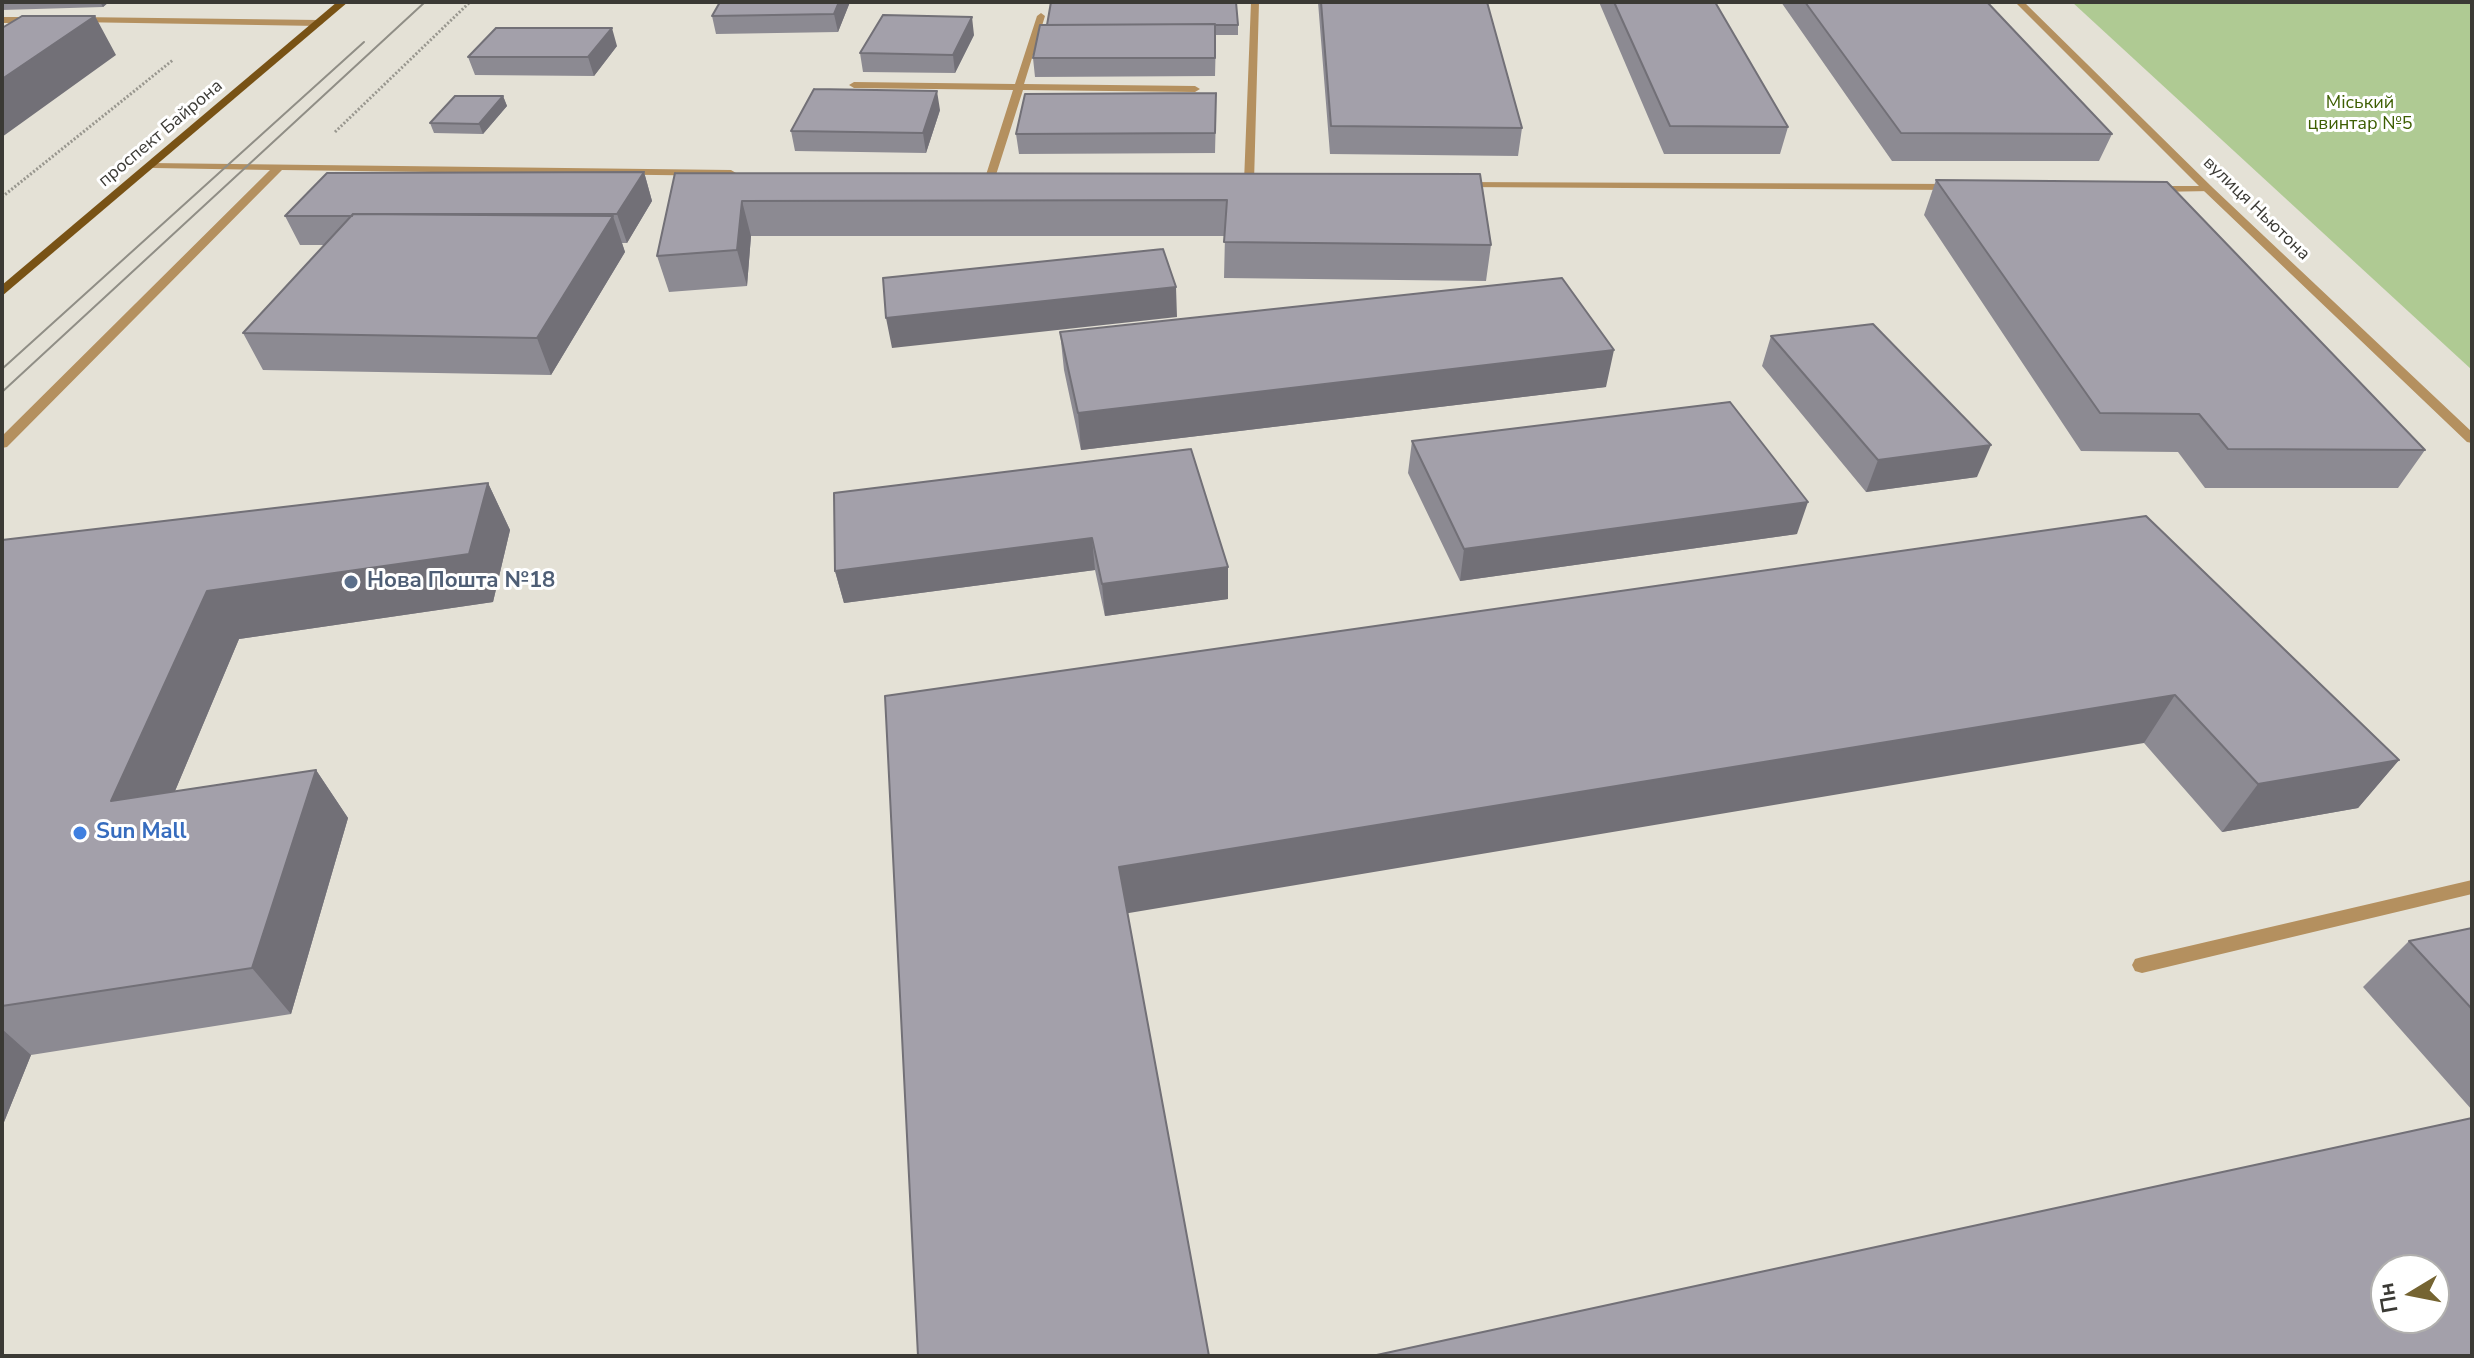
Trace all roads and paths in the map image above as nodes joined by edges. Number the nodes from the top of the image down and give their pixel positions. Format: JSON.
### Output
{"nodes":[{"id":1,"x":343,"y":2,"type":"edge"},
{"id":2,"x":470,"y":2,"type":"edge"},
{"id":3,"x":1255,"y":2,"type":"edge"},
{"id":4,"x":2019,"y":2,"type":"edge"},
{"id":5,"x":1041,"y":16,"type":"dead end"},
{"id":6,"x":2,"y":20,"type":"edge"},
{"id":7,"x":49,"y":20,"type":"edge"},
{"id":8,"x":65,"y":20,"type":"edge"},
{"id":9,"x":221,"y":22,"type":"junction"},
{"id":10,"x":319,"y":23,"type":"junction"},
{"id":11,"x":854,"y":85,"type":"dead end"},
{"id":12,"x":1019,"y":87,"type":"junction"},
{"id":13,"x":1195,"y":89,"type":"edge"},
{"id":14,"x":154,"y":165,"type":"junction"},
{"id":15,"x":280,"y":166,"type":"junction"},
{"id":16,"x":300,"y":166,"type":"junction"},
{"id":17,"x":739,"y":174,"type":"edge"},
{"id":18,"x":974,"y":178,"type":"edge"},
{"id":19,"x":990,"y":178,"type":"junction"},
{"id":20,"x":1005,"y":178,"type":"edge"},
{"id":21,"x":1234,"y":182,"type":"edge"},
{"id":22,"x":1249,"y":182,"type":"junction"},
{"id":23,"x":1265,"y":182,"type":"edge"},
{"id":24,"x":1457,"y":184,"type":"edge"},
{"id":25,"x":1968,"y":187,"type":"edge"},
{"id":26,"x":2144,"y":189,"type":"edge"},
{"id":27,"x":2208,"y":189,"type":"junction"},
{"id":28,"x":2,"y":197,"type":"edge"},
{"id":29,"x":2,"y":292,"type":"edge"},
{"id":30,"x":2472,"y":439,"type":"edge"},
{"id":31,"x":2,"y":444,"type":"edge"},
{"id":32,"x":2472,"y":887,"type":"edge"},
{"id":33,"x":2142,"y":965,"type":"dead end"}],
"edges":[{"from":1,"to":10,"type":"main road","name":"проспект Байрона"},
{"from":2,"to":16,"type":"path"},
{"from":3,"to":22,"type":"street"},
{"from":4,"to":27,"type":"street","name":"вулиця Ньютона"},
{"from":5,"to":12,"type":"street"},
{"from":6,"to":7,"type":"street"},
{"from":8,"to":9,"type":"street"},
{"from":9,"to":10,"type":"street"},
{"from":9,"to":28,"type":"path"},
{"from":10,"to":14,"type":"main road","name":"проспект Байрона"},
{"from":11,"to":12,"type":"street"},
{"from":12,"to":13,"type":"street"},
{"from":12,"to":19,"type":"street"},
{"from":14,"to":15,"type":"street"},
{"from":14,"to":29,"type":"main road","name":"проспект Байрона"},
{"from":15,"to":16,"type":"street"},
{"from":15,"to":31,"type":"street"},
{"from":16,"to":17,"type":"street"},
{"from":18,"to":19,"type":"street"},
{"from":19,"to":20,"type":"street"},
{"from":21,"to":22,"type":"street"},
{"from":22,"to":23,"type":"street"},
{"from":24,"to":25,"type":"street"},
{"from":26,"to":27,"type":"street"},
{"from":27,"to":30,"type":"street","name":"вулиця Ньютона"},
{"from":32,"to":33,"type":"street"}]}
